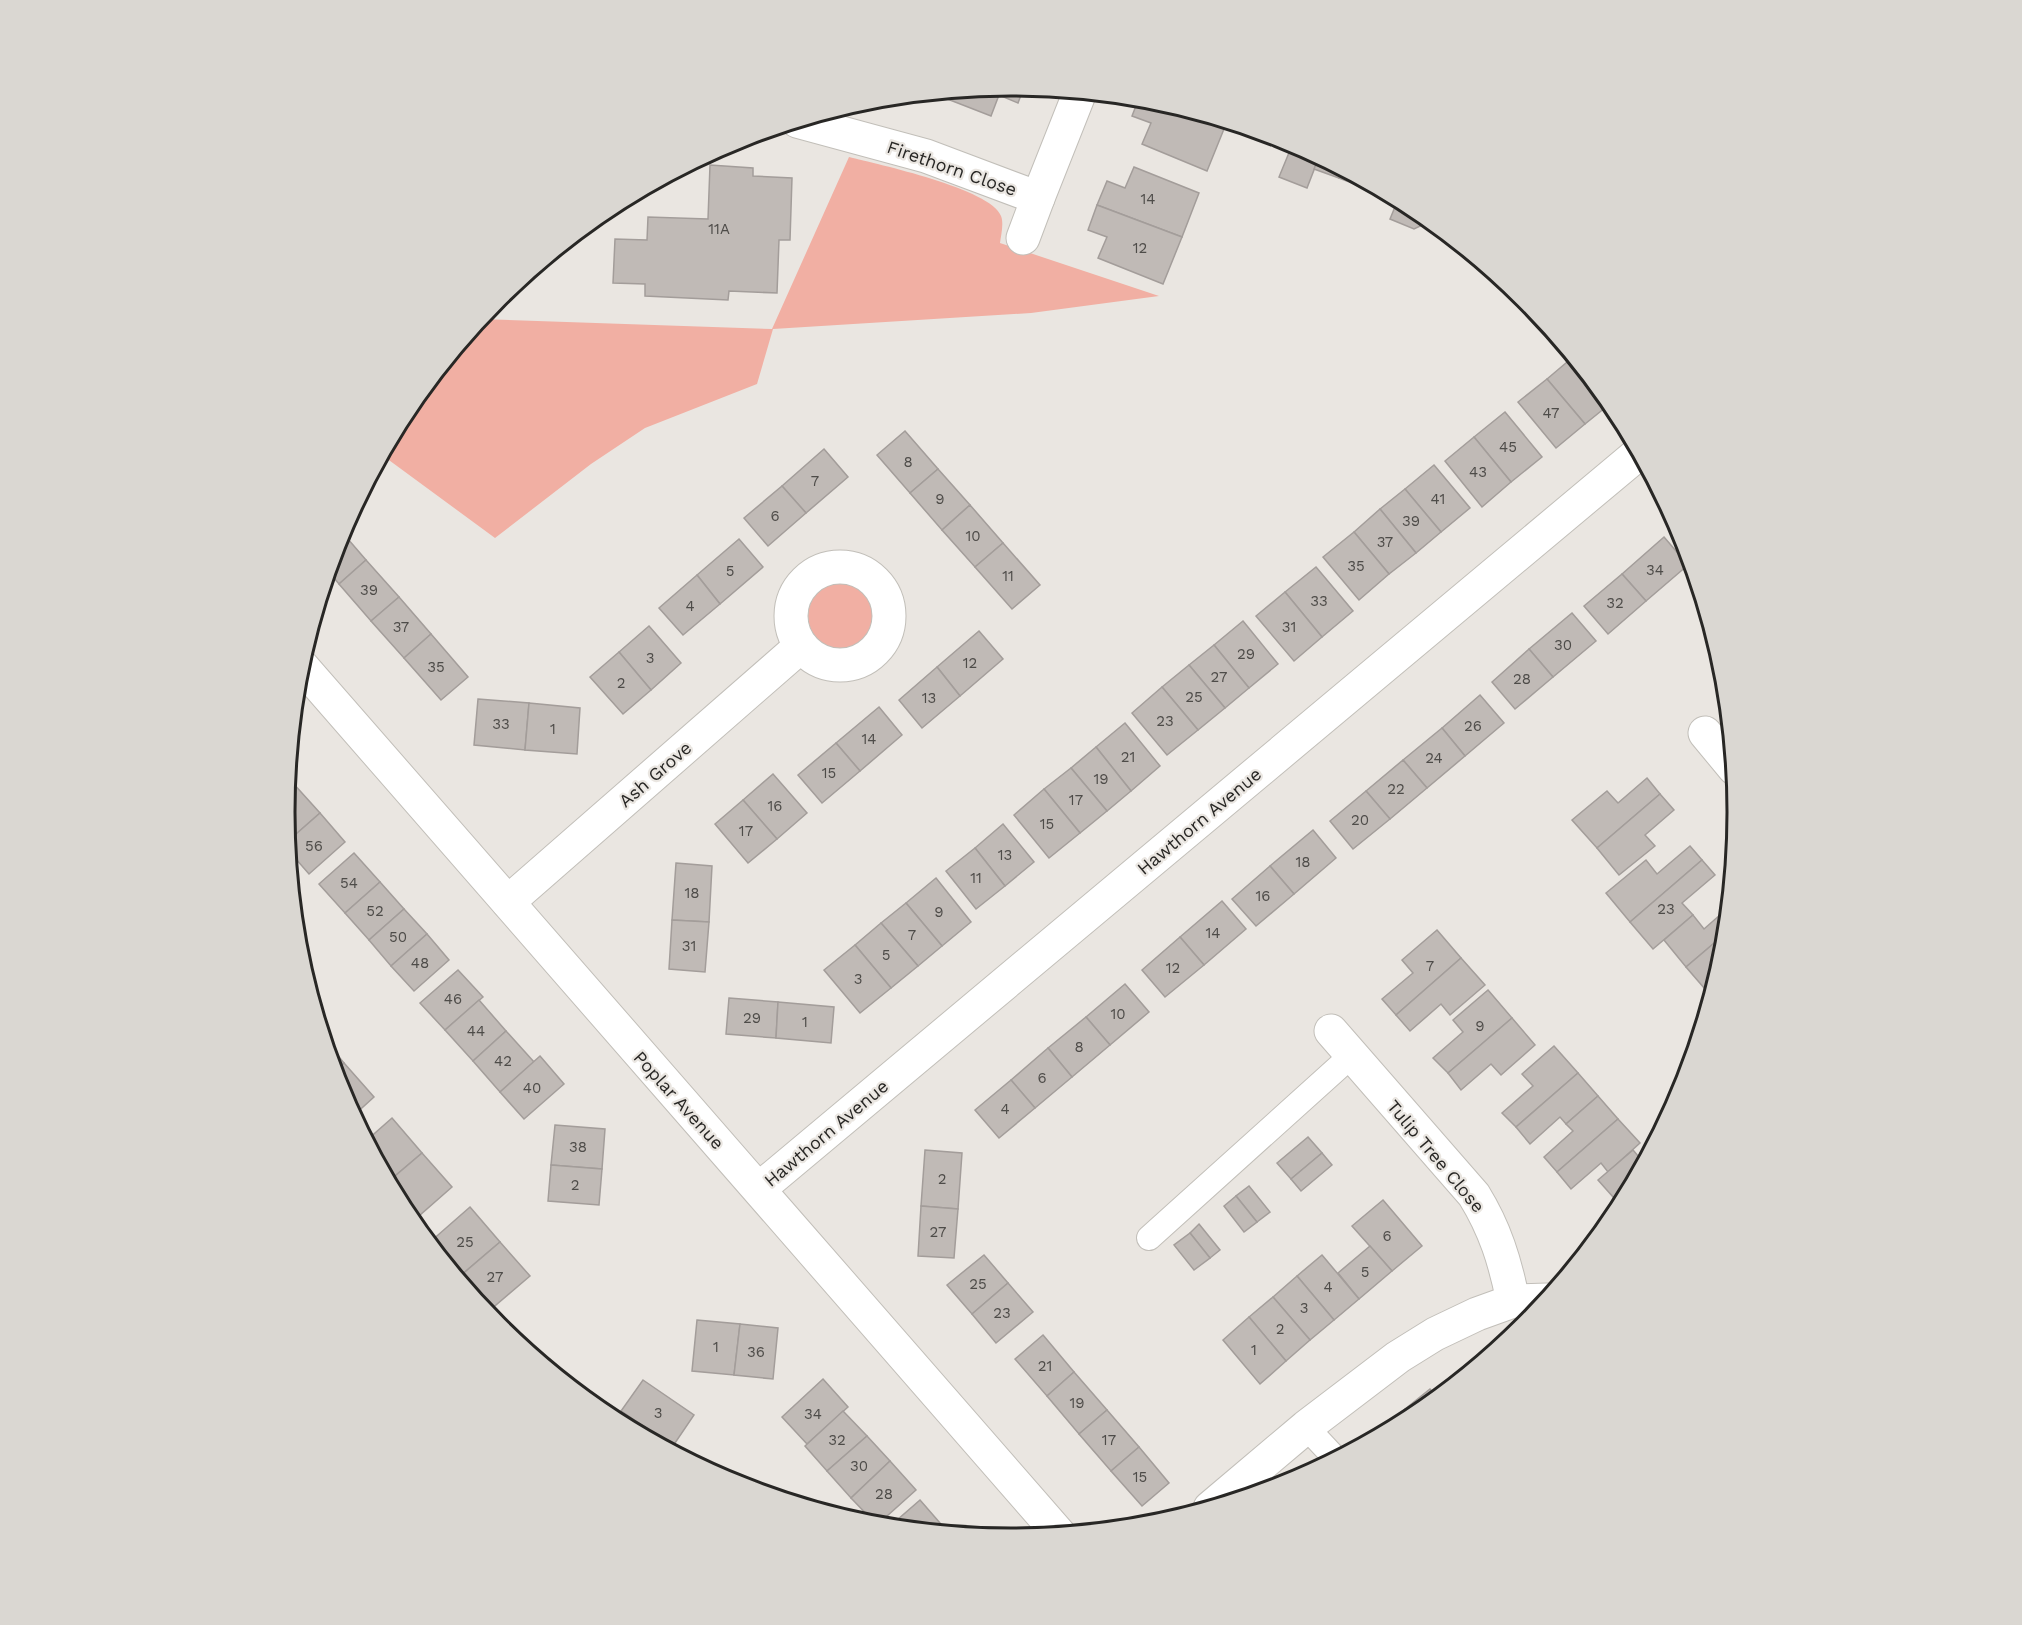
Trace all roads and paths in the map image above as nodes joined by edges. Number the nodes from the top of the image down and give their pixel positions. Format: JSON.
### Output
{"nodes":[{"id":1,"x":1077,"y":100,"type":"edge"},
{"id":2,"x":809,"y":125,"type":"edge"},
{"id":3,"x":1038,"y":198,"type":"junction"},
{"id":4,"x":1023,"y":238,"type":"dead end"},
{"id":5,"x":1634,"y":458,"type":"edge"},
{"id":6,"x":801,"y":646,"type":"dead end"},
{"id":7,"x":308,"y":673,"type":"edge"},
{"id":8,"x":1705,"y":732,"type":"dead end"},
{"id":9,"x":1725,"y":757,"type":"edge"},
{"id":10,"x":508,"y":902,"type":"junction"},
{"id":11,"x":1341,"y":1043,"type":"joint"},
{"id":12,"x":759,"y":1189,"type":"junction"},
{"id":13,"x":1149,"y":1238,"type":"dead end"},
{"id":14,"x":1536,"y":1300,"type":"edge"},
{"id":15,"x":1513,"y":1301,"type":"junction"},
{"id":16,"x":1306,"y":1427,"type":"junction"},
{"id":17,"x":1331,"y":1453,"type":"edge"},
{"id":18,"x":1224,"y":1496,"type":"edge"},
{"id":19,"x":1053,"y":1527,"type":"edge"}],
"edges":[{"from":1,"to":3,"type":"street","name":"Firethorn Close"},
{"from":2,"to":3,"type":"street","name":"Firethorn Close"},
{"from":3,"to":4,"type":"street","name":"Firethorn Close"},
{"from":5,"to":12,"type":"street","name":"Hawthorn Avenue"},
{"from":6,"to":10,"type":"street","name":"Ash Grove"},
{"from":7,"to":10,"type":"street","name":"Poplar Avenue"},
{"from":8,"to":9,"type":"street"},
{"from":10,"to":12,"type":"street","name":"Poplar Avenue"},
{"from":11,"to":13,"type":"lane","name":"Tulip Tree Close"},
{"from":11,"to":15,"type":"street","name":"Tulip Tree Close"},
{"from":12,"to":19,"type":"street","name":"Poplar Avenue"},
{"from":14,"to":15,"type":"street"},
{"from":15,"to":16,"type":"street"},
{"from":16,"to":17,"type":"lane"},
{"from":16,"to":18,"type":"street"}]}
